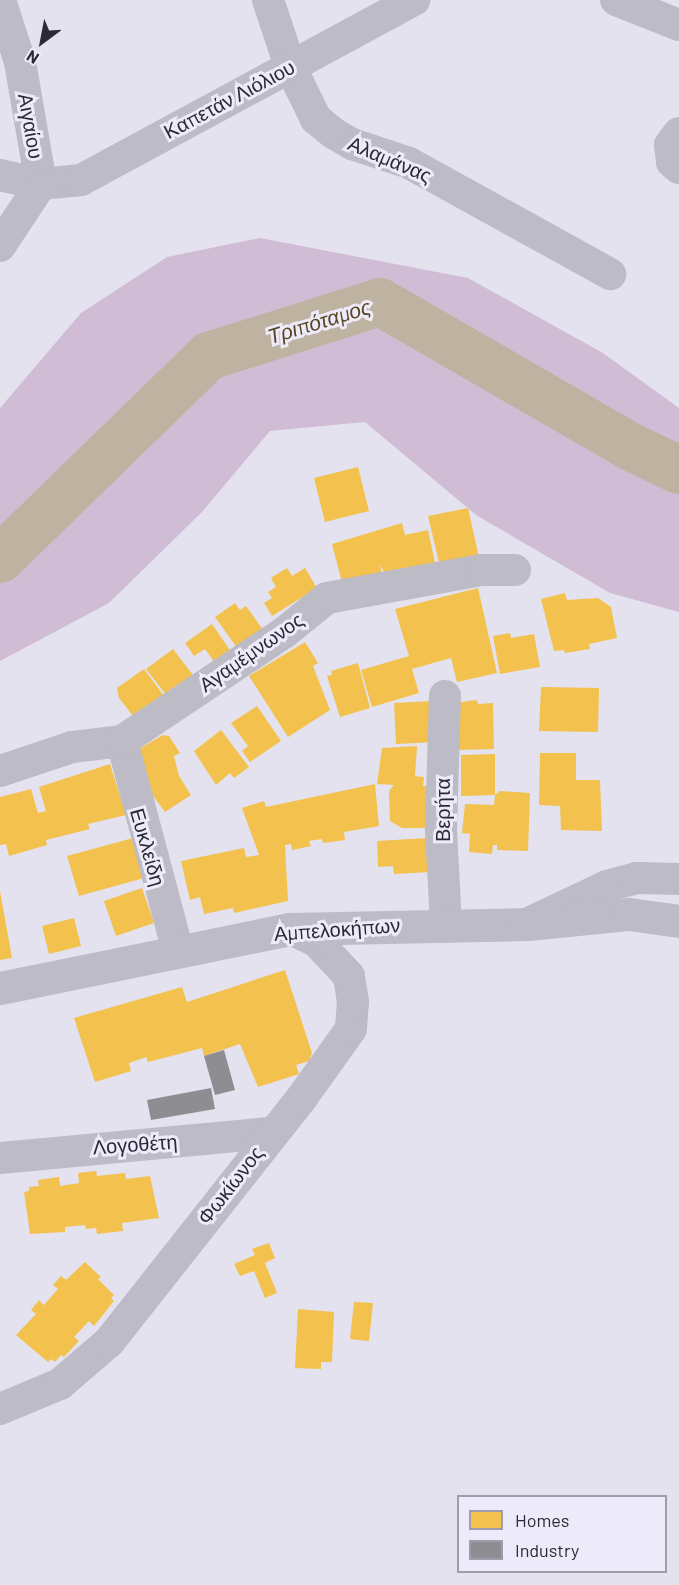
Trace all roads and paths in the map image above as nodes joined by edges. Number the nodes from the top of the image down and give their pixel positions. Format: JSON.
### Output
{"nodes":[{"id":1,"x":0,"y":0,"type":"edge"},
{"id":2,"x":267,"y":0,"type":"edge"},
{"id":3,"x":414,"y":0,"type":"edge"},
{"id":4,"x":616,"y":0,"type":"edge"},
{"id":5,"x":679,"y":25,"type":"edge"},
{"id":6,"x":290,"y":66,"type":"junction"},
{"id":7,"x":679,"y":133,"type":"edge"},
{"id":8,"x":679,"y":168,"type":"edge"},
{"id":9,"x":0,"y":175,"type":"edge"},
{"id":10,"x":41,"y":184,"type":"junction"},
{"id":11,"x":0,"y":246,"type":"edge"},
{"id":12,"x":610,"y":274,"type":"dead end"},
{"id":13,"x":514,"y":570,"type":"dead end"},
{"id":14,"x":444,"y":696,"type":"dead end"},
{"id":15,"x":122,"y":741,"type":"junction"},
{"id":16,"x":0,"y":771,"type":"edge"},
{"id":17,"x":679,"y":879,"type":"edge"},
{"id":18,"x":679,"y":921,"type":"edge"},
{"id":19,"x":446,"y":924,"type":"junction"},
{"id":20,"x":527,"y":924,"type":"junction"},
{"id":21,"x":290,"y":929,"type":"junction"},
{"id":22,"x":178,"y":951,"type":"junction"},
{"id":23,"x":0,"y":988,"type":"edge"},
{"id":24,"x":271,"y":1133,"type":"junction"},
{"id":25,"x":0,"y":1158,"type":"edge"},
{"id":26,"x":0,"y":1409,"type":"edge"}],
"edges":[{"from":1,"to":10,"type":"street","name":"Αιγαίου"},
{"from":2,"to":6,"type":"street","name":"Αλαμάνας"},
{"from":3,"to":6,"type":"street","name":"Καπετάν Λιόλιου"},
{"from":4,"to":5,"type":"street"},
{"from":6,"to":10,"type":"street","name":"Καπετάν Λιόλιου"},
{"from":6,"to":12,"type":"street","name":"Αλαμάνας"},
{"from":7,"to":8,"type":"street"},
{"from":9,"to":10,"type":"street","name":"Καπετάν Λιόλιου"},
{"from":10,"to":11,"type":"street"},
{"from":13,"to":15,"type":"street","name":"Αγαμέμνωνος"},
{"from":14,"to":19,"type":"street","name":"Βερήτα"},
{"from":15,"to":16,"type":"street","name":"Αγαμέμνωνος"},
{"from":15,"to":22,"type":"street","name":"Ευκλείδη"},
{"from":17,"to":20,"type":"street"},
{"from":18,"to":20,"type":"street","name":"Αμπελοκήπων"},
{"from":19,"to":20,"type":"street","name":"Αμπελοκήπων"},
{"from":19,"to":21,"type":"street","name":"Αμπελοκήπων"},
{"from":21,"to":22,"type":"street","name":"Αμπελοκήπων"},
{"from":21,"to":24,"type":"street","name":"Φωκίωνος"},
{"from":22,"to":23,"type":"street","name":"Αμπελοκήπων"},
{"from":24,"to":25,"type":"street","name":"Λογοθέτη"},
{"from":24,"to":26,"type":"street","name":"Φωκίωνος"}]}
